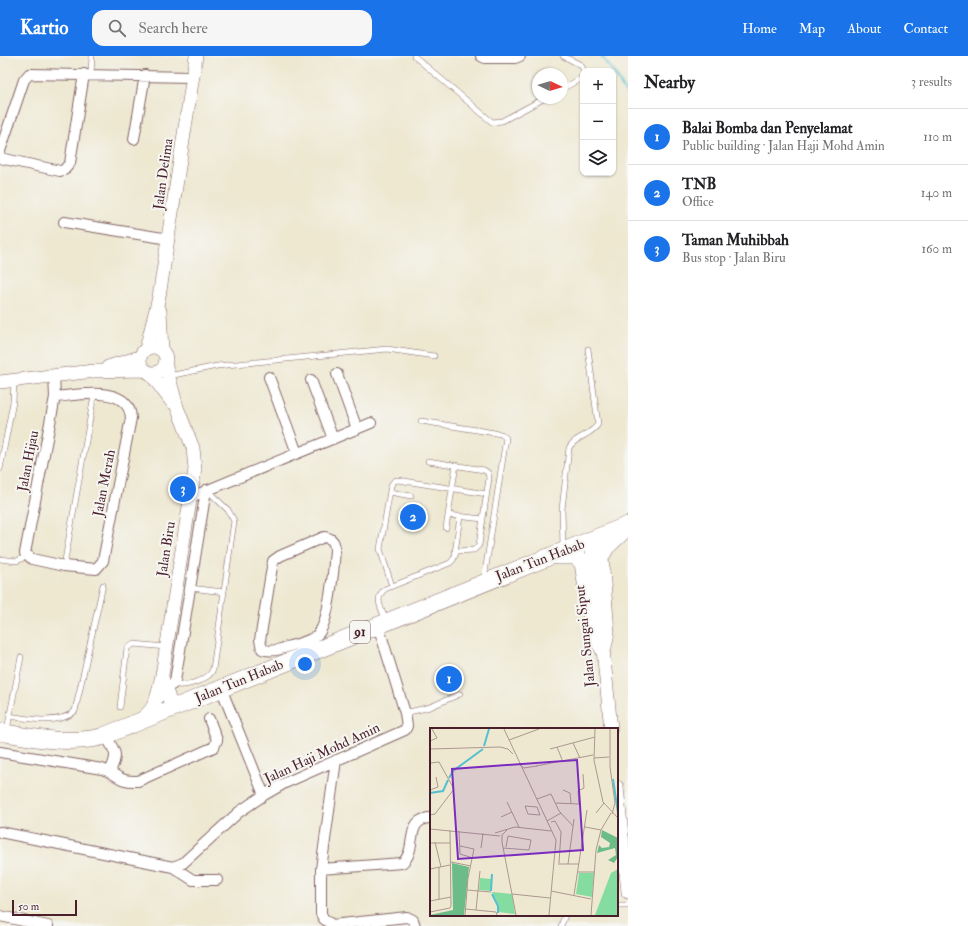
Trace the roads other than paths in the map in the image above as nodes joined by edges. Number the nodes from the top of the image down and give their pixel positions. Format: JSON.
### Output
{"nodes":[{"id":1,"x":92,"y":56,"type":"edge"},
{"id":2,"x":196,"y":56,"type":"edge"},
{"id":3,"x":414,"y":56,"type":"edge"},
{"id":4,"x":481,"y":56,"type":"edge"},
{"id":5,"x":520,"y":56,"type":"edge"},
{"id":6,"x":563,"y":56,"type":"edge"},
{"id":7,"x":582,"y":68,"type":"edge"},
{"id":8,"x":88,"y":74,"type":"junction"},
{"id":9,"x":145,"y":76,"type":"junction"},
{"id":10,"x":193,"y":77,"type":"junction"},
{"id":11,"x":580,"y":79,"type":"edge"},
{"id":12,"x":568,"y":86,"type":"edge"},
{"id":13,"x":534,"y":104,"type":"edge"},
{"id":14,"x":134,"y":140,"type":"dead end"},
{"id":15,"x":0,"y":151,"type":"edge"},
{"id":16,"x":0,"y":158,"type":"edge"},
{"id":17,"x":64,"y":222,"type":"dead end"},
{"id":18,"x":169,"y":239,"type":"junction"},
{"id":19,"x":160,"y":297,"type":"junction"},
{"id":20,"x":588,"y":349,"type":"dead end"},
{"id":21,"x":143,"y":353,"type":"junction"},
{"id":22,"x":434,"y":356,"type":"dead end"},
{"id":23,"x":165,"y":363,"type":"junction"},
{"id":24,"x":94,"y":371,"type":"junction"},
{"id":25,"x":147,"y":372,"type":"junction"},
{"id":26,"x":337,"y":374,"type":"dead end"},
{"id":27,"x":54,"y":376,"type":"junction"},
{"id":28,"x":269,"y":377,"type":"dead end"},
{"id":29,"x":14,"y":380,"type":"junction"},
{"id":30,"x":311,"y":380,"type":"dead end"},
{"id":31,"x":0,"y":382,"type":"edge"},
{"id":32,"x":94,"y":395,"type":"junction"},
{"id":33,"x":55,"y":396,"type":"junction"},
{"id":34,"x":177,"y":407,"type":"junction"},
{"id":35,"x":421,"y":421,"type":"dead end"},
{"id":36,"x":370,"y":423,"type":"dead end"},
{"id":37,"x":357,"y":429,"type":"junction"},
{"id":38,"x":333,"y":439,"type":"junction"},
{"id":39,"x":297,"y":453,"type":"junction"},
{"id":40,"x":428,"y":461,"type":"dead end"},
{"id":41,"x":456,"y":465,"type":"junction"},
{"id":42,"x":0,"y":469,"type":"edge"},
{"id":43,"x":452,"y":489,"type":"junction"},
{"id":44,"x":206,"y":490,"type":"junction"},
{"id":45,"x":390,"y":492,"type":"junction"},
{"id":46,"x":487,"y":494,"type":"junction"},
{"id":47,"x":411,"y":496,"type":"dead end"},
{"id":48,"x":191,"y":497,"type":"junction"},
{"id":49,"x":448,"y":515,"type":"junction"},
{"id":50,"x":460,"y":516,"type":"junction"},
{"id":51,"x":483,"y":519,"type":"junction"},
{"id":52,"x":628,"y":526,"type":"edge"},
{"id":53,"x":446,"y":528,"type":"dead end"},
{"id":54,"x":591,"y":540,"type":"junction"},
{"id":55,"x":564,"y":550,"type":"junction"},
{"id":56,"x":26,"y":553,"type":"junction"},
{"id":57,"x":455,"y":553,"type":"junction"},
{"id":58,"x":541,"y":558,"type":"junction"},
{"id":59,"x":0,"y":559,"type":"edge"},
{"id":60,"x":64,"y":566,"type":"junction"},
{"id":61,"x":483,"y":582,"type":"junction"},
{"id":62,"x":103,"y":585,"type":"dead end"},
{"id":63,"x":392,"y":586,"type":"junction"},
{"id":64,"x":190,"y":588,"type":"junction"},
{"id":65,"x":224,"y":592,"type":"junction"},
{"id":66,"x":382,"y":623,"type":"junction"},
{"id":67,"x":167,"y":647,"type":"junction"},
{"id":68,"x":603,"y":648,"type":"junction"},
{"id":69,"x":287,"y":654,"type":"junction"},
{"id":70,"x":21,"y":657,"type":"dead end"},
{"id":71,"x":162,"y":675,"type":"junction"},
{"id":72,"x":169,"y":687,"type":"junction"},
{"id":73,"x":221,"y":688,"type":"junction"},
{"id":74,"x":460,"y":694,"type":"dead end"},
{"id":75,"x":178,"y":705,"type":"junction"},
{"id":76,"x":120,"y":707,"type":"dead end"},
{"id":77,"x":405,"y":713,"type":"junction"},
{"id":78,"x":10,"y":716,"type":"junction"},
{"id":79,"x":209,"y":719,"type":"dead end"},
{"id":80,"x":136,"y":723,"type":"junction"},
{"id":81,"x":611,"y":728,"type":"edge"},
{"id":82,"x":3,"y":732,"type":"edge"},
{"id":83,"x":106,"y":735,"type":"junction"},
{"id":84,"x":0,"y":752,"type":"edge"},
{"id":85,"x":336,"y":760,"type":"junction"},
{"id":86,"x":110,"y":771,"type":"junction"},
{"id":87,"x":618,"y":792,"type":"edge"},
{"id":88,"x":264,"y":795,"type":"junction"},
{"id":89,"x":428,"y":818,"type":"dead end"},
{"id":90,"x":625,"y":831,"type":"edge"},
{"id":91,"x":0,"y":832,"type":"edge"},
{"id":92,"x":620,"y":847,"type":"edge"},
{"id":93,"x":173,"y":867,"type":"junction"},
{"id":94,"x":321,"y":869,"type":"junction"},
{"id":95,"x":217,"y":880,"type":"dead end"},
{"id":96,"x":628,"y":892,"type":"edge"},
{"id":97,"x":0,"y":916,"type":"edge"},
{"id":98,"x":565,"y":916,"type":"edge"},
{"id":99,"x":48,"y":926,"type":"edge"},
{"id":100,"x":415,"y":926,"type":"edge"},
{"id":101,"x":561,"y":926,"type":"edge"}],
"edges":[{"from":1,"to":8,"type":"lane"},
{"from":2,"to":10,"type":"street","name":"Jalan Delima"},
{"from":3,"to":13,"type":"lane"},
{"from":4,"to":5,"type":"street"},
{"from":6,"to":7,"type":"lane"},
{"from":8,"to":9,"type":"street"},
{"from":8,"to":15,"type":"street"},
{"from":8,"to":16,"type":"street"},
{"from":9,"to":10,"type":"street"},
{"from":9,"to":14,"type":"street"},
{"from":10,"to":18,"type":"street","name":"Jalan Delima"},
{"from":11,"to":12,"type":"lane"},
{"from":17,"to":18,"type":"street"},
{"from":18,"to":19,"type":"street","name":"Jalan Delima"},
{"from":19,"to":21,"type":"street","name":"Jalan Delima"},
{"from":19,"to":23,"type":"street","name":"Jalan Delima"},
{"from":20,"to":55,"type":"lane"},
{"from":21,"to":23,"type":"street"},
{"from":21,"to":24,"type":"street"},
{"from":21,"to":25,"type":"street"},
{"from":22,"to":23,"type":"lane"},
{"from":23,"to":25,"type":"street"},
{"from":23,"to":34,"type":"street","name":"Jalan Biru"},
{"from":24,"to":25,"type":"street"},
{"from":24,"to":27,"type":"street"},
{"from":25,"to":34,"type":"street","name":"Jalan Biru"},
{"from":26,"to":37,"type":"street"},
{"from":27,"to":29,"type":"street"},
{"from":27,"to":33,"type":"street","name":"Jalan Hijau"},
{"from":28,"to":39,"type":"street"},
{"from":29,"to":31,"type":"street"},
{"from":29,"to":42,"type":"lane"},
{"from":30,"to":38,"type":"street"},
{"from":32,"to":33,"type":"street","name":"Jalan Merah"},
{"from":32,"to":60,"type":"lane"},
{"from":32,"to":60,"type":"street","name":"Jalan Merah"},
{"from":33,"to":56,"type":"street","name":"Jalan Hijau"},
{"from":34,"to":48,"type":"street","name":"Jalan Biru"},
{"from":35,"to":61,"type":"lane"},
{"from":36,"to":37,"type":"street"},
{"from":37,"to":38,"type":"street"},
{"from":38,"to":39,"type":"street"},
{"from":39,"to":44,"type":"street"},
{"from":40,"to":41,"type":"lane"},
{"from":41,"to":43,"type":"lane"},
{"from":41,"to":46,"type":"lane"},
{"from":43,"to":45,"type":"lane"},
{"from":43,"to":46,"type":"lane"},
{"from":43,"to":49,"type":"lane"},
{"from":44,"to":48,"type":"street"},
{"from":44,"to":64,"type":"street"},
{"from":44,"to":65,"type":"lane"},
{"from":45,"to":47,"type":"lane"},
{"from":45,"to":63,"type":"lane"},
{"from":46,"to":51,"type":"lane"},
{"from":48,"to":67,"type":"street","name":"Jalan Biru"},
{"from":49,"to":50,"type":"lane"},
{"from":49,"to":53,"type":"lane"},
{"from":50,"to":51,"type":"lane"},
{"from":50,"to":57,"type":"lane"},
{"from":51,"to":57,"type":"lane"},
{"from":52,"to":54,"type":"highway","name":"Jalan Tun Habab","number":"91"},
{"from":52,"to":68,"type":"highway"},
{"from":54,"to":55,"type":"highway","name":"Jalan Tun Habab","number":"91"},
{"from":54,"to":68,"type":"street","name":"Jalan Sungai Siput"},
{"from":55,"to":58,"type":"highway","name":"Jalan Tun Habab","number":"91"},
{"from":56,"to":59,"type":"lane"},
{"from":56,"to":60,"type":"street","name":"Jalan Merah"},
{"from":57,"to":63,"type":"lane"},
{"from":58,"to":61,"type":"highway","name":"Jalan Tun Habab","number":"91"},
{"from":58,"to":68,"type":"highway"},
{"from":61,"to":66,"type":"highway","name":"Jalan Tun Habab","number":"91"},
{"from":62,"to":78,"type":"lane"},
{"from":63,"to":66,"type":"lane"},
{"from":64,"to":65,"type":"lane"},
{"from":64,"to":72,"type":"street"},
{"from":65,"to":72,"type":"lane"},
{"from":66,"to":69,"type":"highway","name":"Jalan Tun Habab","number":"91"},
{"from":66,"to":77,"type":"street","name":"Jalan Haji Mohd Amin"},
{"from":67,"to":71,"type":"street","name":"Jalan Biru"},
{"from":67,"to":76,"type":"lane"},
{"from":68,"to":81,"type":"street","name":"Jalan Sungai Siput"},
{"from":69,"to":69,"type":"street"},
{"from":69,"to":73,"type":"highway","name":"Jalan Tun Habab","number":"91"},
{"from":70,"to":78,"type":"lane"},
{"from":71,"to":72,"type":"street","name":"Jalan Biru"},
{"from":71,"to":80,"type":"street","name":"Jalan Biru"},
{"from":72,"to":75,"type":"street","name":"Jalan Biru"},
{"from":73,"to":75,"type":"highway","name":"Jalan Tun Habab","number":"91"},
{"from":73,"to":88,"type":"street"},
{"from":74,"to":77,"type":"lane"},
{"from":75,"to":80,"type":"highway","name":"Jalan Tun Habab","number":"91"},
{"from":77,"to":85,"type":"street","name":"Jalan Haji Mohd Amin"},
{"from":78,"to":82,"type":"lane"},
{"from":79,"to":86,"type":"street"},
{"from":80,"to":83,"type":"highway","name":"Jalan Tun Habab","number":"91"},
{"from":82,"to":83,"type":"highway","name":"Jalan Tun Habab","number":"91"},
{"from":83,"to":86,"type":"street"},
{"from":84,"to":86,"type":"street"},
{"from":85,"to":88,"type":"street","name":"Jalan Haji Mohd Amin"},
{"from":85,"to":94,"type":"street"},
{"from":87,"to":90,"type":"street"},
{"from":88,"to":93,"type":"street","name":"Jalan Haji Mohd Amin"},
{"from":89,"to":94,"type":"street"},
{"from":90,"to":92,"type":"street"},
{"from":91,"to":93,"type":"street"},
{"from":92,"to":96,"type":"street"},
{"from":93,"to":95,"type":"street"},
{"from":94,"to":100,"type":"street"},
{"from":97,"to":99,"type":"street"},
{"from":98,"to":101,"type":"lane"}]}
